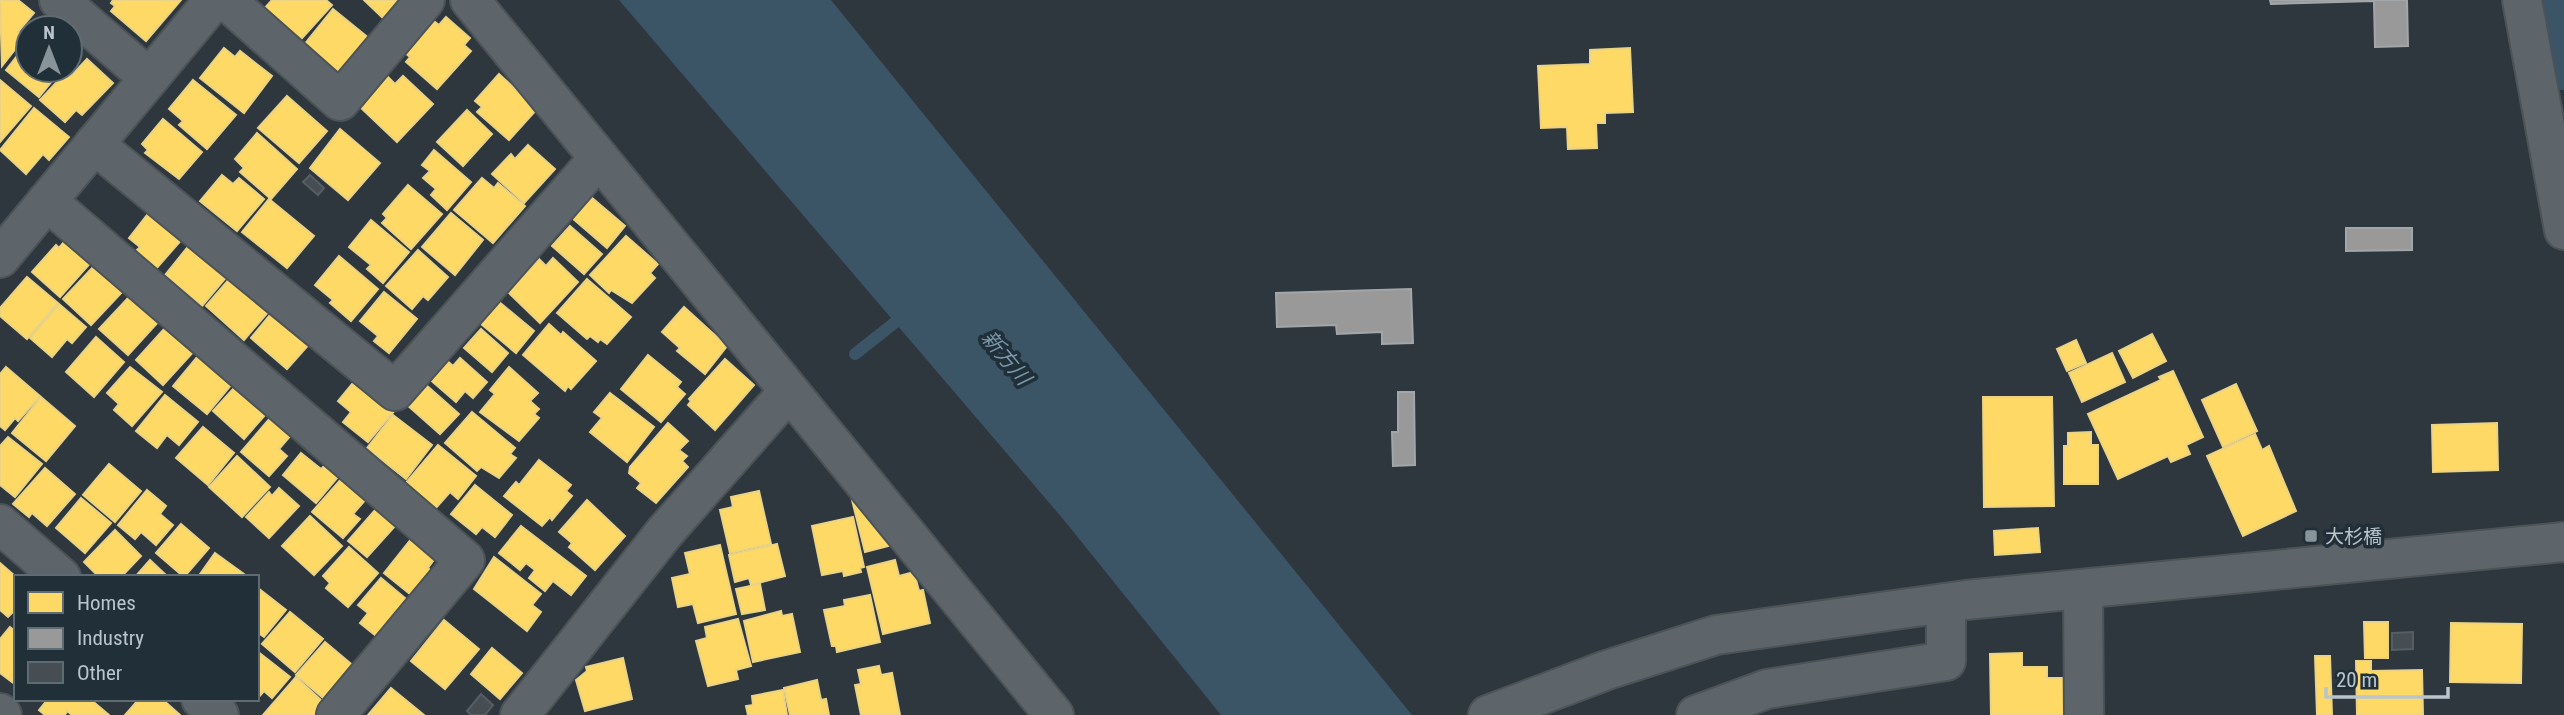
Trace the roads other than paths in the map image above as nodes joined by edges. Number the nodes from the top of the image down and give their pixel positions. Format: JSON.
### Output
{"nodes":[{"id":1,"x":58,"y":0,"type":"edge"},
{"id":2,"x":214,"y":0,"type":"edge"},
{"id":3,"x":226,"y":0,"type":"edge"},
{"id":4,"x":425,"y":0,"type":"edge"},
{"id":5,"x":470,"y":0,"type":"edge"},
{"id":6,"x":2522,"y":0,"type":"edge"},
{"id":7,"x":149,"y":78,"type":"junction"},
{"id":8,"x":94,"y":144,"type":"junction"},
{"id":9,"x":599,"y":158,"type":"junction"},
{"id":10,"x":47,"y":201,"type":"junction"},
{"id":11,"x":2564,"y":230,"type":"edge"},
{"id":12,"x":0,"y":258,"type":"edge"},
{"id":13,"x":789,"y":391,"type":"junction"},
{"id":14,"x":0,"y":524,"type":"edge"},
{"id":15,"x":2564,"y":542,"type":"edge"},
{"id":16,"x":59,"y":575,"type":"edge"},
{"id":17,"x":2083,"y":590,"type":"junction"},
{"id":18,"x":1945,"y":603,"type":"junction"},
{"id":19,"x":203,"y":701,"type":"edge"},
{"id":20,"x":1491,"y":714,"type":"edge"},
{"id":21,"x":219,"y":715,"type":"edge"},
{"id":22,"x":336,"y":715,"type":"edge"},
{"id":23,"x":520,"y":715,"type":"edge"},
{"id":24,"x":1054,"y":715,"type":"edge"},
{"id":25,"x":1696,"y":715,"type":"edge"},
{"id":26,"x":2084,"y":715,"type":"edge"}],
"edges":[{"from":1,"to":7,"type":"street"},
{"from":2,"to":7,"type":"street"},
{"from":3,"to":4,"type":"street"},
{"from":5,"to":9,"type":"street"},
{"from":6,"to":11,"type":"street"},
{"from":7,"to":8,"type":"street"},
{"from":8,"to":9,"type":"street"},
{"from":8,"to":10,"type":"street"},
{"from":9,"to":13,"type":"street"},
{"from":10,"to":12,"type":"street"},
{"from":10,"to":22,"type":"street"},
{"from":13,"to":23,"type":"street"},
{"from":13,"to":24,"type":"street"},
{"from":14,"to":16,"type":"street"},
{"from":15,"to":17,"type":"street"},
{"from":17,"to":18,"type":"street"},
{"from":17,"to":26,"type":"street"},
{"from":18,"to":20,"type":"street"},
{"from":18,"to":25,"type":"street"},
{"from":19,"to":21,"type":"street"}]}
